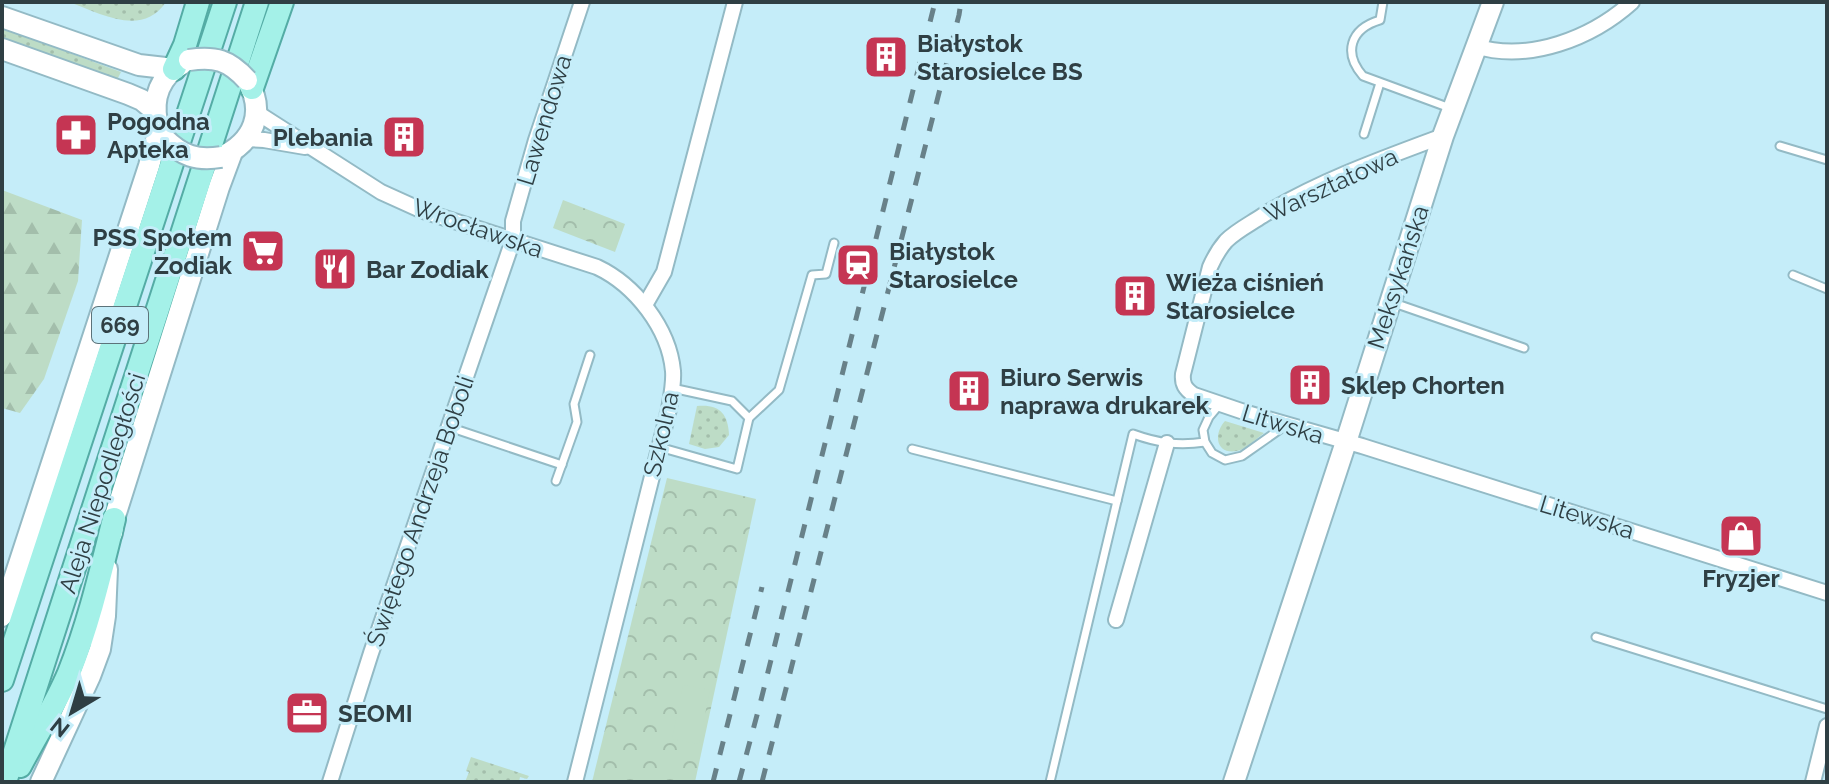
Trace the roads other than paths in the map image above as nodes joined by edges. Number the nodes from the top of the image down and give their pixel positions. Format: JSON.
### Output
{"nodes":[{"id":1,"x":198,"y":2,"type":"edge"},
{"id":2,"x":225,"y":2,"type":"edge"},
{"id":3,"x":257,"y":2,"type":"edge"},
{"id":4,"x":282,"y":2,"type":"edge"},
{"id":5,"x":582,"y":2,"type":"edge"},
{"id":6,"x":735,"y":2,"type":"edge"},
{"id":7,"x":1383,"y":2,"type":"edge"},
{"id":8,"x":1493,"y":2,"type":"edge"},
{"id":9,"x":1632,"y":2,"type":"edge"},
{"id":10,"x":2,"y":17,"type":"edge"},
{"id":11,"x":1475,"y":46,"type":"junction"},
{"id":12,"x":2,"y":49,"type":"edge"},
{"id":13,"x":181,"y":64,"type":"junction"},
{"id":14,"x":1380,"y":83,"type":"junction"},
{"id":15,"x":250,"y":84,"type":"junction"},
{"id":16,"x":1452,"y":109,"type":"junction"},
{"id":17,"x":256,"y":112,"type":"junction"},
{"id":18,"x":159,"y":126,"type":"junction"},
{"id":19,"x":1364,"y":134,"type":"dead end"},
{"id":20,"x":1443,"y":136,"type":"junction"},
{"id":21,"x":1780,"y":146,"type":"dead end"},
{"id":22,"x":310,"y":147,"type":"junction"},
{"id":23,"x":233,"y":149,"type":"junction"},
{"id":24,"x":1827,"y":160,"type":"edge"},
{"id":25,"x":513,"y":240,"type":"junction"},
{"id":26,"x":834,"y":243,"type":"dead end"},
{"id":27,"x":1793,"y":275,"type":"dead end"},
{"id":28,"x":1827,"y":289,"type":"edge"},
{"id":29,"x":1391,"y":302,"type":"junction"},
{"id":30,"x":645,"y":305,"type":"junction"},
{"id":31,"x":1524,"y":348,"type":"dead end"},
{"id":32,"x":590,"y":355,"type":"dead end"},
{"id":33,"x":672,"y":388,"type":"junction"},
{"id":34,"x":1220,"y":404,"type":"junction"},
{"id":35,"x":749,"y":418,"type":"junction"},
{"id":36,"x":1286,"y":425,"type":"junction"},
{"id":37,"x":449,"y":427,"type":"junction"},
{"id":38,"x":1205,"y":442,"type":"junction"},
{"id":39,"x":1346,"y":442,"type":"junction"},
{"id":40,"x":1167,"y":443,"type":"junction"},
{"id":41,"x":659,"y":447,"type":"junction"},
{"id":42,"x":912,"y":449,"type":"dead end"},
{"id":43,"x":562,"y":465,"type":"junction"},
{"id":44,"x":556,"y":481,"type":"dead end"},
{"id":45,"x":1117,"y":501,"type":"junction"},
{"id":46,"x":114,"y":519,"type":"junction"},
{"id":47,"x":1827,"y":593,"type":"edge"},
{"id":48,"x":2,"y":616,"type":"edge"},
{"id":49,"x":1116,"y":620,"type":"dead end"},
{"id":50,"x":1596,"y":637,"type":"dead end"},
{"id":51,"x":2,"y":680,"type":"edge"},
{"id":52,"x":1827,"y":709,"type":"edge"},
{"id":53,"x":1827,"y":726,"type":"edge"},
{"id":54,"x":5,"y":782,"type":"edge"},
{"id":55,"x":13,"y":782,"type":"edge"},
{"id":56,"x":41,"y":782,"type":"edge"},
{"id":57,"x":330,"y":782,"type":"edge"},
{"id":58,"x":575,"y":782,"type":"edge"},
{"id":59,"x":1050,"y":782,"type":"edge"},
{"id":60,"x":1234,"y":782,"type":"edge"},
{"id":61,"x":1813,"y":782,"type":"edge"}],
"edges":[{"from":1,"to":13,"type":"main road"},
{"from":2,"to":51,"type":"main road","name":"Aleja Niepodległości","number":"669"},
{"from":3,"to":54,"type":"main road","name":"Aleja Niepodległości","number":"669"},
{"from":4,"to":15,"type":"main road"},
{"from":5,"to":25,"type":"street","name":"Lawendowa"},
{"from":6,"to":30,"type":"street"},
{"from":7,"to":14,"type":"lane"},
{"from":8,"to":11,"type":"main road","name":"Meksykańska"},
{"from":9,"to":11,"type":"street"},
{"from":10,"to":13,"type":"main road"},
{"from":11,"to":16,"type":"main road","name":"Meksykańska"},
{"from":12,"to":18,"type":"main road"},
{"from":13,"to":15,"type":"main road","bridge":true},
{"from":13,"to":18,"type":"main road"},
{"from":14,"to":16,"type":"lane"},
{"from":14,"to":19,"type":"lane"},
{"from":15,"to":17,"type":"main road"},
{"from":16,"to":20,"type":"main road","name":"Meksykańska"},
{"from":17,"to":22,"type":"street","name":"Wrocławska"},
{"from":17,"to":23,"type":"main road"},
{"from":18,"to":23,"type":"main road","bridge":true},
{"from":18,"to":48,"type":"main road"},
{"from":20,"to":29,"type":"main road","name":"Meksykańska"},
{"from":20,"to":34,"type":"street","name":"Warsztatowa"},
{"from":21,"to":24,"type":"lane"},
{"from":22,"to":23,"type":"street","name":"Wrocławska"},
{"from":22,"to":25,"type":"street","name":"Wrocławska"},
{"from":23,"to":46,"type":"main road"},
{"from":25,"to":30,"type":"street","name":"Wrocławska"},
{"from":25,"to":37,"type":"street","name":"Świętego Andrzeja Boboli"},
{"from":26,"to":35,"type":"lane"},
{"from":27,"to":28,"type":"lane"},
{"from":29,"to":31,"type":"lane"},
{"from":29,"to":39,"type":"main road","name":"Meksykańska"},
{"from":30,"to":33,"type":"street","name":"Szkolna"},
{"from":32,"to":43,"type":"lane"},
{"from":33,"to":35,"type":"lane"},
{"from":33,"to":41,"type":"street","name":"Szkolna"},
{"from":34,"to":36,"type":"street","name":"Litwska"},
{"from":34,"to":38,"type":"lane"},
{"from":35,"to":41,"type":"lane"},
{"from":36,"to":38,"type":"lane"},
{"from":36,"to":39,"type":"street","name":"Litwska"},
{"from":37,"to":43,"type":"lane"},
{"from":37,"to":57,"type":"street","name":"Świętego Andrzeja Boboli"},
{"from":38,"to":40,"type":"lane"},
{"from":39,"to":47,"type":"street","name":"Litewska"},
{"from":39,"to":60,"type":"main road","name":"Meksykańska"},
{"from":40,"to":45,"type":"lane"},
{"from":40,"to":49,"type":"street"},
{"from":41,"to":58,"type":"street","name":"Szkolna"},
{"from":42,"to":45,"type":"lane"},
{"from":43,"to":44,"type":"lane"},
{"from":45,"to":59,"type":"lane"},
{"from":46,"to":55,"type":"main road"},
{"from":46,"to":56,"type":"main road"},
{"from":50,"to":52,"type":"lane"},
{"from":53,"to":61,"type":"street"}]}
